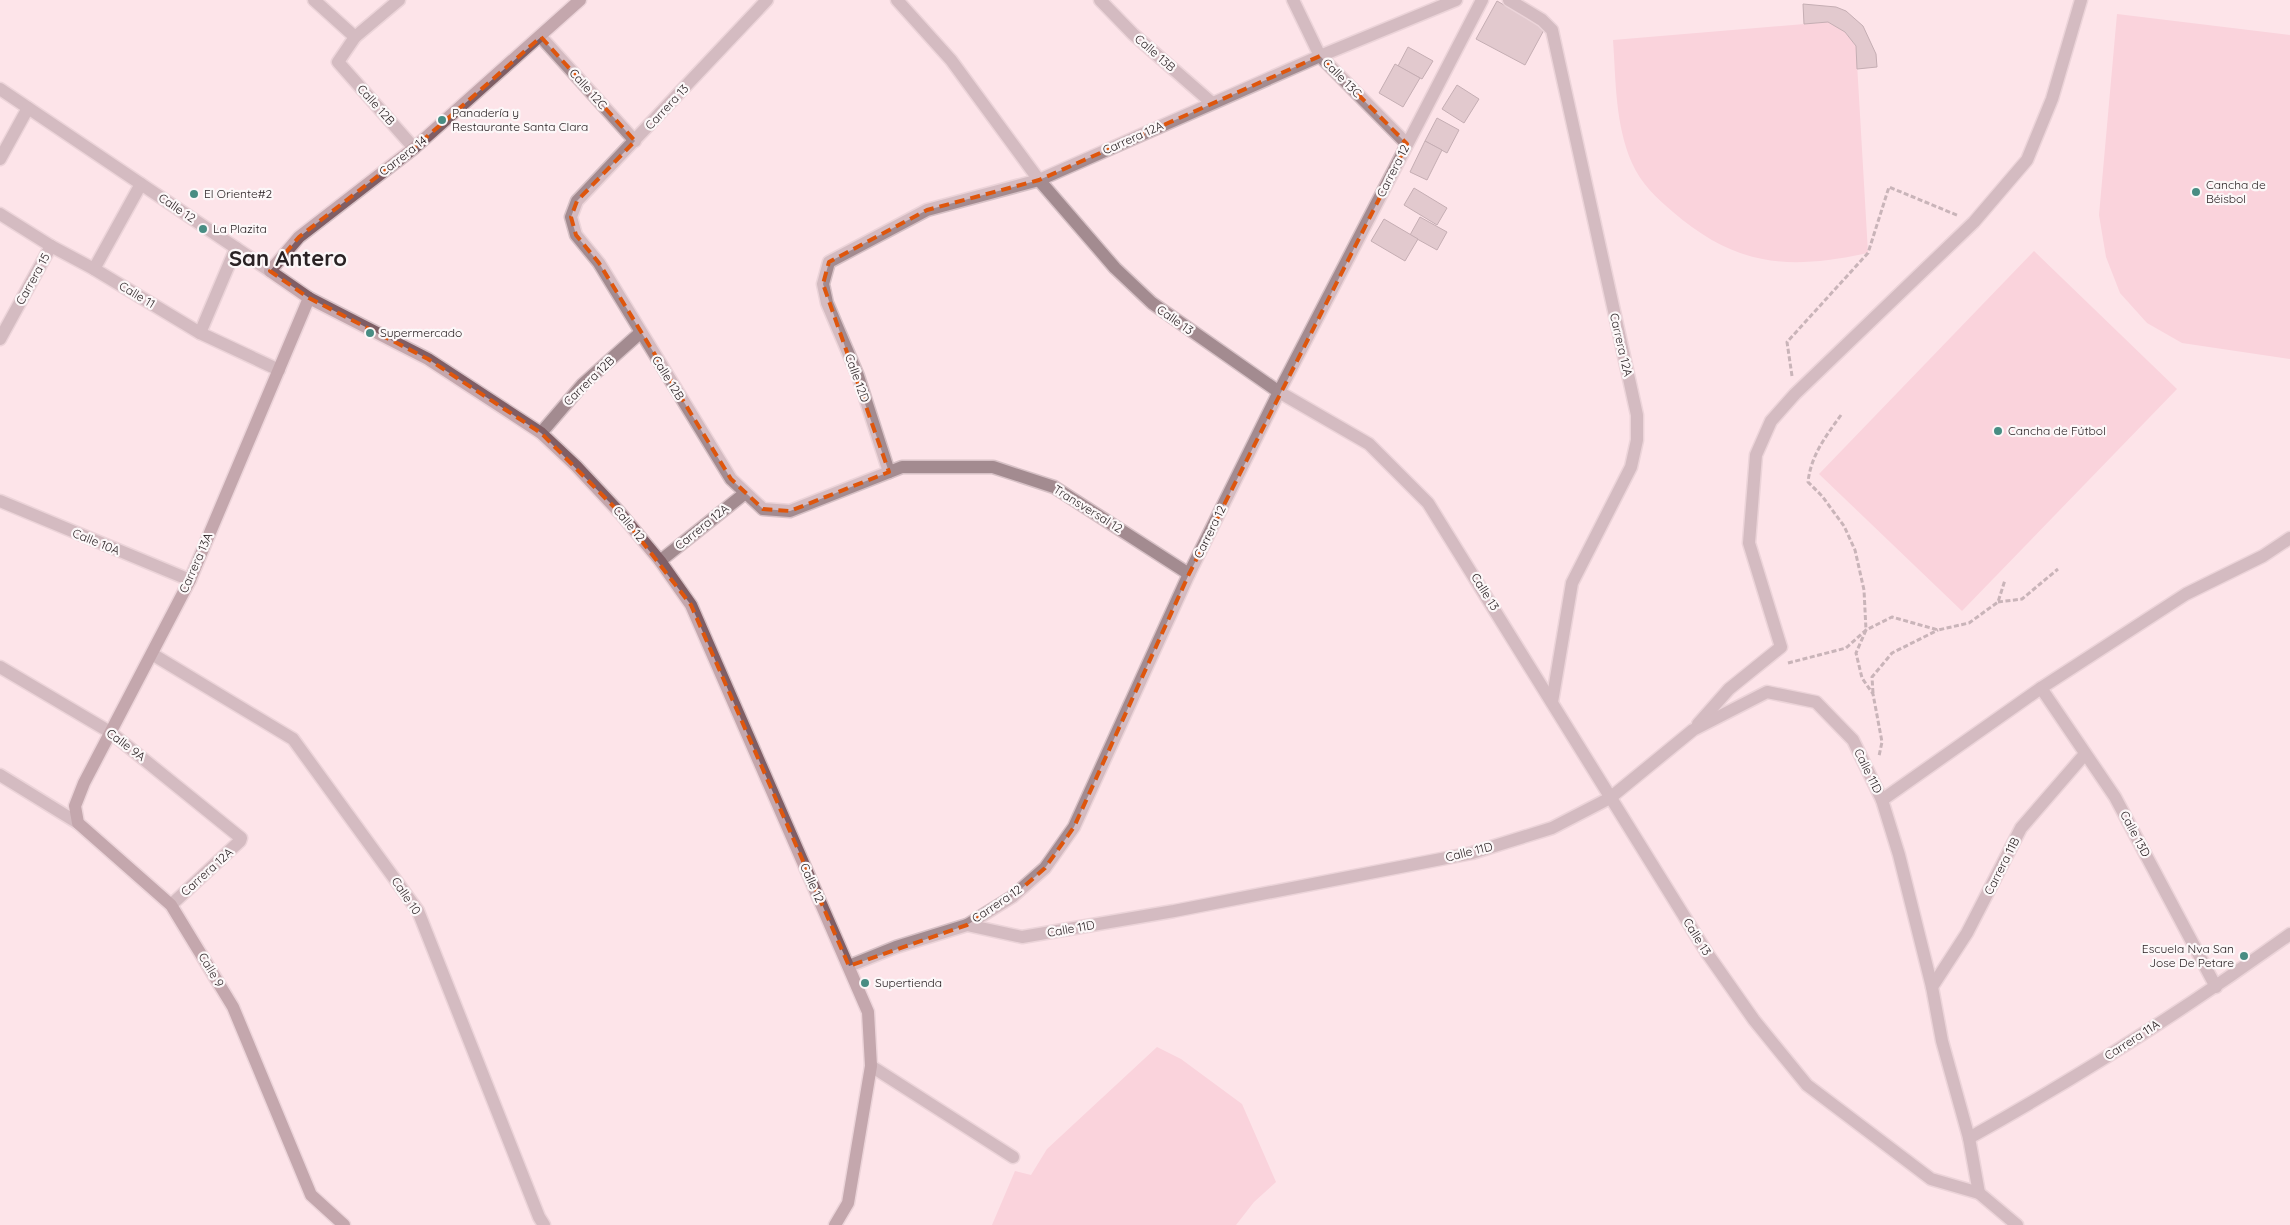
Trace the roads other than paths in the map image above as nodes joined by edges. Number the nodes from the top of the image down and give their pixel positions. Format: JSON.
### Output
{"nodes":[{"id":1,"x":314,"y":0,"type":"edge"},
{"id":2,"x":399,"y":0,"type":"edge"},
{"id":3,"x":767,"y":0,"type":"edge"},
{"id":4,"x":897,"y":0,"type":"edge"},
{"id":5,"x":1100,"y":0,"type":"edge"},
{"id":6,"x":1293,"y":0,"type":"edge"},
{"id":7,"x":1456,"y":0,"type":"edge"},
{"id":8,"x":1482,"y":0,"type":"edge"},
{"id":9,"x":1509,"y":0,"type":"edge"},
{"id":10,"x":2081,"y":0,"type":"edge"},
{"id":11,"x":578,"y":1,"type":"edge"},
{"id":12,"x":355,"y":37,"type":"junction"},
{"id":13,"x":541,"y":37,"type":"junction"},
{"id":14,"x":1320,"y":56,"type":"junction"},
{"id":15,"x":0,"y":89,"type":"edge"},
{"id":16,"x":1212,"y":103,"type":"junction"},
{"id":17,"x":28,"y":108,"type":"junction"},
{"id":18,"x":634,"y":141,"type":"junction"},
{"id":19,"x":1407,"y":144,"type":"junction"},
{"id":20,"x":414,"y":148,"type":"junction"},
{"id":21,"x":0,"y":159,"type":"edge"},
{"id":22,"x":1038,"y":180,"type":"junction"},
{"id":23,"x":141,"y":184,"type":"junction"},
{"id":24,"x":0,"y":214,"type":"edge"},
{"id":25,"x":571,"y":217,"type":"joint"},
{"id":26,"x":51,"y":246,"type":"junction"},
{"id":27,"x":236,"y":248,"type":"junction"},
{"id":28,"x":94,"y":269,"type":"junction"},
{"id":29,"x":270,"y":271,"type":"junction"},
{"id":30,"x":823,"y":284,"type":"joint"},
{"id":31,"x":309,"y":298,"type":"junction"},
{"id":32,"x":200,"y":332,"type":"junction"},
{"id":33,"x":640,"y":333,"type":"junction"},
{"id":34,"x":0,"y":339,"type":"edge"},
{"id":35,"x":279,"y":370,"type":"junction"},
{"id":36,"x":1279,"y":392,"type":"junction"},
{"id":37,"x":541,"y":433,"type":"junction"},
{"id":38,"x":889,"y":472,"type":"junction"},
{"id":39,"x":744,"y":494,"type":"junction"},
{"id":40,"x":1,"y":504,"type":"edge"},
{"id":41,"x":2290,"y":538,"type":"edge"},
{"id":42,"x":660,"y":561,"type":"junction"},
{"id":43,"x":1189,"y":574,"type":"junction"},
{"id":44,"x":190,"y":580,"type":"junction"},
{"id":45,"x":152,"y":654,"type":"junction"},
{"id":46,"x":0,"y":667,"type":"edge"},
{"id":47,"x":2041,"y":688,"type":"junction"},
{"id":48,"x":1552,"y":702,"type":"junction"},
{"id":49,"x":1693,"y":730,"type":"junction"},
{"id":50,"x":110,"y":732,"type":"junction"},
{"id":51,"x":2085,"y":754,"type":"junction"},
{"id":52,"x":0,"y":776,"type":"edge"},
{"id":53,"x":1610,"y":798,"type":"junction"},
{"id":54,"x":1882,"y":800,"type":"junction"},
{"id":55,"x":78,"y":823,"type":"junction"},
{"id":56,"x":241,"y":838,"type":"joint"},
{"id":57,"x":171,"y":904,"type":"junction"},
{"id":58,"x":967,"y":925,"type":"junction"},
{"id":59,"x":2290,"y":934,"type":"edge"},
{"id":60,"x":848,"y":966,"type":"junction"},
{"id":61,"x":2216,"y":986,"type":"junction"},
{"id":62,"x":1932,"y":987,"type":"junction"},
{"id":63,"x":871,"y":1066,"type":"junction"},
{"id":64,"x":1968,"y":1138,"type":"junction"},
{"id":65,"x":1013,"y":1156,"type":"dead end"},
{"id":66,"x":1979,"y":1193,"type":"junction"},
{"id":67,"x":344,"y":1225,"type":"edge"},
{"id":68,"x":544,"y":1225,"type":"edge"},
{"id":69,"x":835,"y":1225,"type":"edge"},
{"id":70,"x":2017,"y":1225,"type":"edge"}],
"edges":[{"from":1,"to":12,"type":"street"},
{"from":2,"to":12,"type":"street"},
{"from":3,"to":18,"type":"street","name":"Carrera 13"},
{"from":4,"to":22,"type":"street","name":"Calle 13"},
{"from":5,"to":16,"type":"street","name":"Calle 13B"},
{"from":6,"to":14,"type":"street","name":"Calle 13C"},
{"from":7,"to":14,"type":"street","name":"Carrera 12A"},
{"from":8,"to":19,"type":"street","name":"Carrera 12"},
{"from":9,"to":48,"type":"street","name":"Carrera 12A"},
{"from":10,"to":49,"type":"street"},
{"from":11,"to":13,"type":"street","name":"Carrera 14"},
{"from":12,"to":20,"type":"street","name":"Calle 12B"},
{"from":13,"to":18,"type":"street","name":"Calle 12C"},
{"from":13,"to":20,"type":"street","name":"Carrera 14"},
{"from":14,"to":16,"type":"street","name":"Carrera 12A"},
{"from":14,"to":19,"type":"street","name":"Calle 13C"},
{"from":15,"to":17,"type":"street","name":"Calle 12"},
{"from":16,"to":22,"type":"street","name":"Carrera 12A"},
{"from":17,"to":21,"type":"street"},
{"from":17,"to":23,"type":"street","name":"Calle 12"},
{"from":18,"to":25,"type":"street","name":"Carrera 13"},
{"from":19,"to":36,"type":"street","name":"Carrera 12"},
{"from":20,"to":29,"type":"street","name":"Carrera 14"},
{"from":22,"to":30,"type":"street","name":"Carrera 12A"},
{"from":22,"to":36,"type":"street","name":"Calle 13"},
{"from":23,"to":27,"type":"street","name":"Calle 12"},
{"from":23,"to":28,"type":"street"},
{"from":24,"to":26,"type":"street","name":"Calle 11"},
{"from":25,"to":33,"type":"street","name":"Calle 12B"},
{"from":26,"to":28,"type":"street","name":"Calle 11"},
{"from":26,"to":34,"type":"street","name":"Carrera 15"},
{"from":27,"to":29,"type":"street","name":"Calle 12"},
{"from":27,"to":32,"type":"street"},
{"from":28,"to":32,"type":"street","name":"Calle 11"},
{"from":29,"to":31,"type":"street","name":"Calle 12"},
{"from":30,"to":38,"type":"street","name":"Calle 12D"},
{"from":31,"to":35,"type":"street","name":"Carrera 13A"},
{"from":31,"to":37,"type":"street","name":"Calle 12"},
{"from":32,"to":35,"type":"street","name":"Calle 11"},
{"from":33,"to":37,"type":"street","name":"Carrera 12B"},
{"from":33,"to":39,"type":"street","name":"Calle 12B"},
{"from":35,"to":44,"type":"street","name":"Carrera 13A"},
{"from":36,"to":43,"type":"street","name":"Carrera 12"},
{"from":36,"to":48,"type":"street","name":"Calle 13"},
{"from":37,"to":42,"type":"street","name":"Calle 12"},
{"from":38,"to":39,"type":"street","name":"Calle 12B"},
{"from":38,"to":43,"type":"street","name":"Transversal 12"},
{"from":39,"to":42,"type":"street","name":"Carrera 12A"},
{"from":40,"to":44,"type":"street","name":"Calle 10A"},
{"from":41,"to":47,"type":"street"},
{"from":42,"to":60,"type":"street","name":"Calle 12"},
{"from":43,"to":58,"type":"street","name":"Carrera 12"},
{"from":44,"to":45,"type":"street","name":"Carrera 13A"},
{"from":45,"to":50,"type":"street","name":"Carrera 13A"},
{"from":45,"to":68,"type":"street","name":"Calle 10"},
{"from":46,"to":50,"type":"street","name":"Calle 9A"},
{"from":47,"to":51,"type":"street","name":"Calle 13D"},
{"from":47,"to":54,"type":"street"},
{"from":48,"to":53,"type":"street","name":"Calle 13"},
{"from":49,"to":53,"type":"street","name":"Calle 11D"},
{"from":49,"to":54,"type":"street","name":"Calle 11D"},
{"from":50,"to":55,"type":"street","name":"Carrera 13A"},
{"from":50,"to":56,"type":"street","name":"Calle 9A"},
{"from":51,"to":61,"type":"street","name":"Calle 13D"},
{"from":51,"to":62,"type":"street","name":"Carrera 11B"},
{"from":52,"to":55,"type":"street","name":"Calle 9"},
{"from":53,"to":58,"type":"street","name":"Calle 11D"},
{"from":53,"to":66,"type":"street","name":"Calle 13"},
{"from":54,"to":62,"type":"street","name":"Calle 11D"},
{"from":55,"to":57,"type":"street","name":"Calle 9"},
{"from":56,"to":57,"type":"street","name":"Carrera 12A"},
{"from":57,"to":67,"type":"street","name":"Calle 9"},
{"from":58,"to":60,"type":"street","name":"Carrera 12"},
{"from":59,"to":61,"type":"street","name":"Carrera 11A"},
{"from":60,"to":63,"type":"street","name":"Calle 12"},
{"from":61,"to":64,"type":"street","name":"Carrera 11A"},
{"from":62,"to":64,"type":"street","name":"Calle 11D"},
{"from":63,"to":65,"type":"street"},
{"from":63,"to":69,"type":"street"},
{"from":64,"to":66,"type":"street","name":"Calle 11D"},
{"from":66,"to":70,"type":"street","name":"Calle 13"}]}
